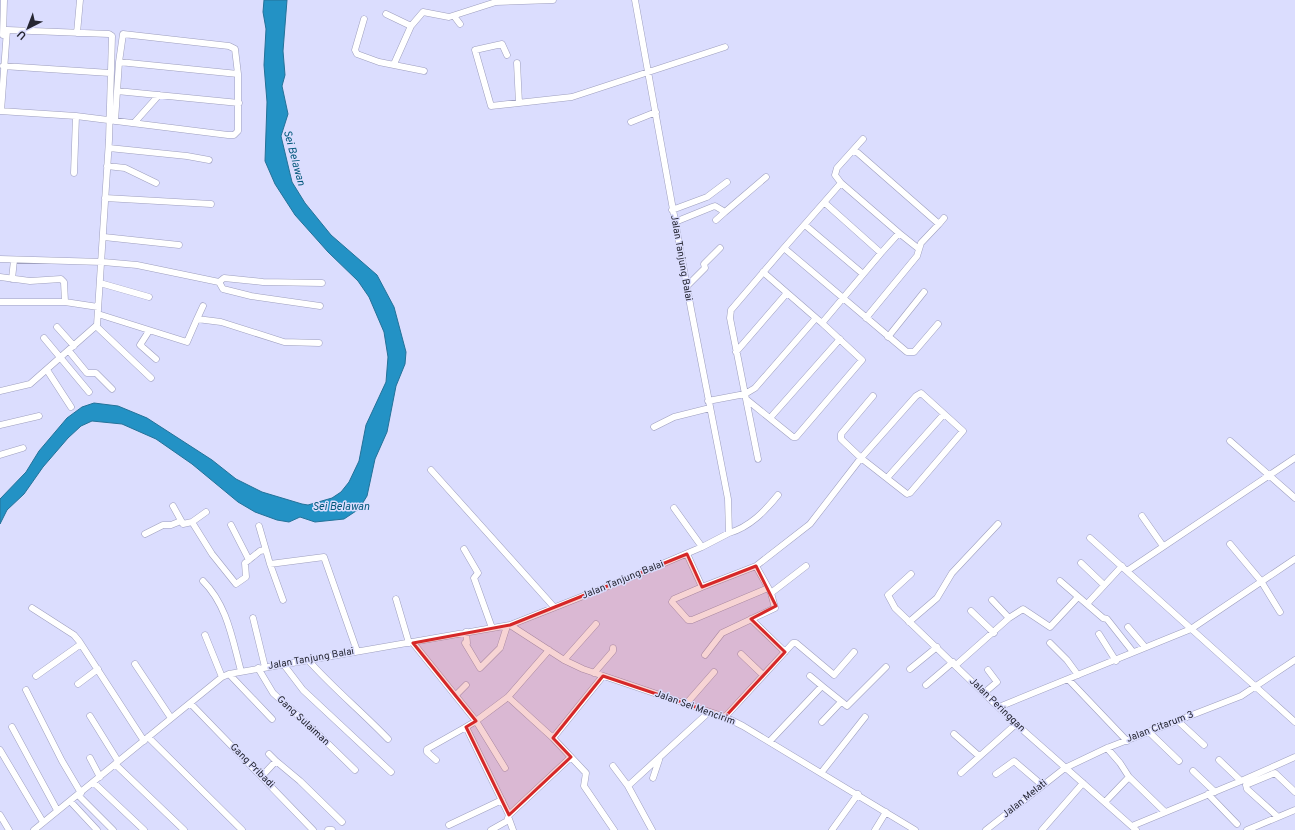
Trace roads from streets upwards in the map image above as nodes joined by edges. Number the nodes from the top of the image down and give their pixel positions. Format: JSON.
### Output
{"nodes":[{"id":1,"x":4,"y":0,"type":"edge"},
{"id":2,"x":80,"y":0,"type":"edge"},
{"id":3,"x":553,"y":0,"type":"edge"},
{"id":4,"x":635,"y":0,"type":"edge"},
{"id":5,"x":386,"y":14,"type":"dead end"},
{"id":6,"x":454,"y":16,"type":"junction"},
{"id":7,"x":364,"y":19,"type":"dead end"},
{"id":8,"x":460,"y":24,"type":"dead end"},
{"id":9,"x":411,"y":26,"type":"junction"},
{"id":10,"x":77,"y":33,"type":"junction"},
{"id":11,"x":725,"y":47,"type":"dead end"},
{"id":12,"x":507,"y":55,"type":"dead end"},
{"id":13,"x":119,"y":62,"type":"junction"},
{"id":14,"x":517,"y":63,"type":"dead end"},
{"id":15,"x":394,"y":64,"type":"junction"},
{"id":16,"x":3,"y":66,"type":"junction"},
{"id":17,"x":424,"y":71,"type":"dead end"},
{"id":18,"x":648,"y":71,"type":"junction"},
{"id":19,"x":110,"y":72,"type":"junction"},
{"id":20,"x":0,"y":74,"type":"edge"},
{"id":21,"x":238,"y":74,"type":"junction"},
{"id":22,"x":117,"y":91,"type":"junction"},
{"id":23,"x":159,"y":95,"type":"junction"},
{"id":24,"x":238,"y":103,"type":"junction"},
{"id":25,"x":519,"y":103,"type":"junction"},
{"id":26,"x":0,"y":111,"type":"edge"},
{"id":27,"x":656,"y":112,"type":"junction"},
{"id":28,"x":76,"y":116,"type":"junction"},
{"id":29,"x":112,"y":120,"type":"junction"},
{"id":30,"x":631,"y":122,"type":"dead end"},
{"id":31,"x":134,"y":123,"type":"junction"},
{"id":32,"x":863,"y":139,"type":"dead end"},
{"id":33,"x":109,"y":148,"type":"junction"},
{"id":34,"x":854,"y":151,"type":"junction"},
{"id":35,"x":209,"y":160,"type":"dead end"},
{"id":36,"x":107,"y":166,"type":"junction"},
{"id":37,"x":74,"y":173,"type":"dead end"},
{"id":38,"x":766,"y":177,"type":"dead end"},
{"id":39,"x":727,"y":182,"type":"dead end"},
{"id":40,"x":156,"y":183,"type":"dead end"},
{"id":41,"x":841,"y":183,"type":"junction"},
{"id":42,"x":106,"y":198,"type":"junction"},
{"id":43,"x":825,"y":203,"type":"junction"},
{"id":44,"x":210,"y":204,"type":"dead end"},
{"id":45,"x":672,"y":210,"type":"junction"},
{"id":46,"x":725,"y":212,"type":"junction"},
{"id":47,"x":944,"y":218,"type":"dead end"},
{"id":48,"x":716,"y":220,"type":"dead end"},
{"id":49,"x":675,"y":222,"type":"junction"},
{"id":50,"x":939,"y":224,"type":"junction"},
{"id":51,"x":805,"y":225,"type":"junction"},
{"id":52,"x":899,"y":233,"type":"junction"},
{"id":53,"x":104,"y":237,"type":"junction"},
{"id":54,"x":179,"y":245,"type":"dead end"},
{"id":55,"x":720,"y":248,"type":"dead end"},
{"id":56,"x":784,"y":248,"type":"junction"},
{"id":57,"x":919,"y":249,"type":"junction"},
{"id":58,"x":881,"y":253,"type":"junction"},
{"id":59,"x":0,"y":259,"type":"edge"},
{"id":60,"x":14,"y":260,"type":"junction"},
{"id":61,"x":103,"y":262,"type":"junction"},
{"id":62,"x":764,"y":272,"type":"junction"},
{"id":63,"x":863,"y":274,"type":"junction"},
{"id":64,"x":0,"y":277,"type":"edge"},
{"id":65,"x":12,"y":279,"type":"junction"},
{"id":66,"x":219,"y":282,"type":"junction"},
{"id":67,"x":100,"y":283,"type":"junction"},
{"id":68,"x":322,"y":283,"type":"dead end"},
{"id":69,"x":687,"y":286,"type":"junction"},
{"id":70,"x":924,"y":292,"type":"dead end"},
{"id":71,"x":787,"y":293,"type":"junction"},
{"id":72,"x":149,"y":297,"type":"dead end"},
{"id":73,"x":842,"y":298,"type":"junction"},
{"id":74,"x":0,"y":302,"type":"edge"},
{"id":75,"x":65,"y":302,"type":"junction"},
{"id":76,"x":203,"y":306,"type":"dead end"},
{"id":77,"x":320,"y":306,"type":"dead end"},
{"id":78,"x":98,"y":307,"type":"junction"},
{"id":79,"x":98,"y":314,"type":"junction"},
{"id":80,"x":816,"y":318,"type":"junction"},
{"id":81,"x":866,"y":318,"type":"junction"},
{"id":82,"x":198,"y":319,"type":"junction"},
{"id":83,"x":822,"y":323,"type":"junction"},
{"id":84,"x":938,"y":324,"type":"dead end"},
{"id":85,"x":96,"y":326,"type":"junction"},
{"id":86,"x":57,"y":327,"type":"dead end"},
{"id":87,"x":149,"y":331,"type":"junction"},
{"id":88,"x":888,"y":337,"type":"junction"},
{"id":89,"x":44,"y":338,"type":"dead end"},
{"id":90,"x":840,"y":339,"type":"junction"},
{"id":91,"x":319,"y":343,"type":"dead end"},
{"id":92,"x":74,"y":346,"type":"junction"},
{"id":93,"x":68,"y":351,"type":"junction"},
{"id":94,"x":736,"y":352,"type":"junction"},
{"id":95,"x":61,"y":358,"type":"junction"},
{"id":96,"x":156,"y":359,"type":"dead end"},
{"id":97,"x":47,"y":370,"type":"junction"},
{"id":98,"x":150,"y":378,"type":"dead end"},
{"id":99,"x":112,"y":389,"type":"dead end"},
{"id":100,"x":0,"y":391,"type":"edge"},
{"id":101,"x":89,"y":392,"type":"dead end"},
{"id":102,"x":745,"y":396,"type":"junction"},
{"id":103,"x":873,"y":396,"type":"dead end"},
{"id":104,"x":708,"y":401,"type":"junction"},
{"id":105,"x":71,"y":407,"type":"dead end"},
{"id":106,"x":710,"y":408,"type":"junction"},
{"id":107,"x":944,"y":414,"type":"junction"},
{"id":108,"x":38,"y":416,"type":"dead end"},
{"id":109,"x":770,"y":418,"type":"junction"},
{"id":110,"x":0,"y":425,"type":"edge"},
{"id":111,"x":654,"y":427,"type":"dead end"},
{"id":112,"x":1230,"y":441,"type":"dead end"},
{"id":113,"x":23,"y":448,"type":"dead end"},
{"id":114,"x":0,"y":455,"type":"edge"},
{"id":115,"x":861,"y":458,"type":"junction"},
{"id":116,"x":758,"y":459,"type":"dead end"},
{"id":117,"x":1294,"y":462,"type":"edge"},
{"id":118,"x":430,"y":470,"type":"dead end"},
{"id":119,"x":1270,"y":476,"type":"junction"},
{"id":120,"x":887,"y":478,"type":"junction"},
{"id":121,"x":778,"y":495,"type":"dead end"},
{"id":122,"x":1295,"y":498,"type":"edge"},
{"id":123,"x":173,"y":506,"type":"dead end"},
{"id":124,"x":674,"y":508,"type":"dead end"},
{"id":125,"x":206,"y":512,"type":"dead end"},
{"id":126,"x":1142,"y":516,"type":"dead end"},
{"id":127,"x":181,"y":521,"type":"junction"},
{"id":128,"x":192,"y":522,"type":"junction"},
{"id":129,"x":998,"y":524,"type":"dead end"},
{"id":130,"x":231,"y":525,"type":"dead end"},
{"id":131,"x":259,"y":526,"type":"dead end"},
{"id":132,"x":729,"y":532,"type":"junction"},
{"id":133,"x":145,"y":534,"type":"dead end"},
{"id":134,"x":1090,"y":538,"type":"dead end"},
{"id":135,"x":1230,"y":544,"type":"dead end"},
{"id":136,"x":1163,"y":546,"type":"junction"},
{"id":137,"x":702,"y":547,"type":"junction"},
{"id":138,"x":464,"y":549,"type":"dead end"},
{"id":139,"x":265,"y":550,"type":"junction"},
{"id":140,"x":686,"y":554,"type":"junction"},
{"id":141,"x":1295,"y":559,"type":"edge"},
{"id":142,"x":248,"y":560,"type":"junction"},
{"id":143,"x":1080,"y":563,"type":"dead end"},
{"id":144,"x":270,"y":564,"type":"junction"},
{"id":145,"x":756,"y":566,"type":"junction"},
{"id":146,"x":806,"y":566,"type":"dead end"},
{"id":147,"x":1122,"y":566,"type":"junction"},
{"id":148,"x":1127,"y":571,"type":"junction"},
{"id":149,"x":911,"y":574,"type":"dead end"},
{"id":150,"x":203,"y":581,"type":"dead end"},
{"id":151,"x":1060,"y":581,"type":"dead end"},
{"id":152,"x":1261,"y":581,"type":"junction"},
{"id":153,"x":1104,"y":585,"type":"junction"},
{"id":154,"x":702,"y":587,"type":"junction"},
{"id":155,"x":770,"y":591,"type":"junction"},
{"id":156,"x":1078,"y":597,"type":"junction"},
{"id":157,"x":396,"y":599,"type":"dead end"},
{"id":158,"x":283,"y":600,"type":"dead end"},
{"id":159,"x":992,"y":600,"type":"dead end"},
{"id":160,"x":1087,"y":604,"type":"junction"},
{"id":161,"x":554,"y":607,"type":"junction"},
{"id":162,"x":32,"y":608,"type":"dead end"},
{"id":163,"x":970,"y":611,"type":"dead end"},
{"id":164,"x":1280,"y":612,"type":"dead end"},
{"id":165,"x":253,"y":618,"type":"dead end"},
{"id":166,"x":1009,"y":618,"type":"junction"},
{"id":167,"x":751,"y":619,"type":"junction"},
{"id":168,"x":909,"y":622,"type":"junction"},
{"id":169,"x":596,"y":624,"type":"dead end"},
{"id":170,"x":509,"y":625,"type":"junction"},
{"id":171,"x":1128,"y":627,"type":"dead end"},
{"id":172,"x":492,"y":628,"type":"junction"},
{"id":173,"x":1191,"y":629,"type":"junction"},
{"id":174,"x":466,"y":632,"type":"junction"},
{"id":175,"x":994,"y":633,"type":"junction"},
{"id":176,"x":1099,"y":634,"type":"dead end"},
{"id":177,"x":206,"y":635,"type":"dead end"},
{"id":178,"x":411,"y":643,"type":"junction"},
{"id":179,"x":1050,"y":643,"type":"dead end"},
{"id":180,"x":81,"y":644,"type":"junction"},
{"id":181,"x":937,"y":647,"type":"junction"},
{"id":182,"x":1145,"y":647,"type":"junction"},
{"id":183,"x":613,"y":648,"type":"dead end"},
{"id":184,"x":549,"y":650,"type":"junction"},
{"id":185,"x":357,"y":651,"type":"junction"},
{"id":186,"x":785,"y":652,"type":"junction"},
{"id":187,"x":854,"y":652,"type":"dead end"},
{"id":188,"x":1134,"y":652,"type":"junction"},
{"id":189,"x":741,"y":654,"type":"dead end"},
{"id":190,"x":705,"y":655,"type":"dead end"},
{"id":191,"x":308,"y":660,"type":"junction"},
{"id":192,"x":564,"y":660,"type":"junction"},
{"id":193,"x":1295,"y":660,"type":"edge"},
{"id":194,"x":1116,"y":661,"type":"junction"},
{"id":195,"x":136,"y":664,"type":"dead end"},
{"id":196,"x":954,"y":664,"type":"junction"},
{"id":197,"x":284,"y":665,"type":"junction"},
{"id":198,"x":265,"y":667,"type":"junction"},
{"id":199,"x":886,"y":667,"type":"dead end"},
{"id":200,"x":98,"y":668,"type":"junction"},
{"id":201,"x":258,"y":668,"type":"junction"},
{"id":202,"x":910,"y":669,"type":"dead end"},
{"id":203,"x":988,"y":670,"type":"dead end"},
{"id":204,"x":241,"y":671,"type":"junction"},
{"id":205,"x":714,"y":672,"type":"dead end"},
{"id":206,"x":594,"y":673,"type":"junction"},
{"id":207,"x":229,"y":674,"type":"junction"},
{"id":208,"x":763,"y":675,"type":"junction"},
{"id":209,"x":1078,"y":675,"type":"junction"},
{"id":210,"x":36,"y":676,"type":"dead end"},
{"id":211,"x":603,"y":676,"type":"junction"},
{"id":212,"x":810,"y":676,"type":"dead end"},
{"id":213,"x":222,"y":677,"type":"junction"},
{"id":214,"x":1068,"y":679,"type":"junction"},
{"id":215,"x":78,"y":684,"type":"dead end"},
{"id":216,"x":466,"y":685,"type":"dead end"},
{"id":217,"x":926,"y":685,"type":"dead end"},
{"id":218,"x":822,"y":686,"type":"junction"},
{"id":219,"x":1256,"y":687,"type":"junction"},
{"id":220,"x":26,"y":690,"type":"dead end"},
{"id":221,"x":984,"y":693,"type":"junction"},
{"id":222,"x":456,"y":695,"type":"junction"},
{"id":223,"x":508,"y":697,"type":"junction"},
{"id":224,"x":840,"y":702,"type":"junction"},
{"id":225,"x":190,"y":704,"type":"junction"},
{"id":226,"x":686,"y":704,"type":"junction"},
{"id":227,"x":999,"y":707,"type":"junction"},
{"id":228,"x":709,"y":712,"type":"junction"},
{"id":229,"x":90,"y":716,"type":"dead end"},
{"id":230,"x":725,"y":717,"type":"junction"},
{"id":231,"x":866,"y":717,"type":"dead end"},
{"id":232,"x":171,"y":718,"type":"junction"},
{"id":233,"x":272,"y":719,"type":"dead end"},
{"id":234,"x":476,"y":721,"type":"junction"},
{"id":235,"x":1178,"y":721,"type":"junction"},
{"id":236,"x":822,"y":722,"type":"dead end"},
{"id":237,"x":1295,"y":722,"type":"edge"},
{"id":238,"x":1016,"y":724,"type":"junction"},
{"id":239,"x":12,"y":727,"type":"dead end"},
{"id":240,"x":466,"y":727,"type":"junction"},
{"id":241,"x":1149,"y":732,"type":"junction"},
{"id":242,"x":954,"y":734,"type":"dead end"},
{"id":243,"x":553,"y":738,"type":"junction"},
{"id":244,"x":146,"y":739,"type":"junction"},
{"id":245,"x":388,"y":739,"type":"dead end"},
{"id":246,"x":770,"y":741,"type":"junction"},
{"id":247,"x":1127,"y":741,"type":"junction"},
{"id":248,"x":1204,"y":745,"type":"dead end"},
{"id":249,"x":1108,"y":748,"type":"junction"},
{"id":250,"x":0,"y":750,"type":"edge"},
{"id":251,"x":269,"y":754,"type":"dead end"},
{"id":252,"x":979,"y":756,"type":"junction"},
{"id":253,"x":571,"y":757,"type":"junction"},
{"id":254,"x":1295,"y":757,"type":"edge"},
{"id":255,"x":90,"y":758,"type":"dead end"},
{"id":256,"x":660,"y":759,"type":"junction"},
{"id":257,"x":436,"y":760,"type":"dead end"},
{"id":258,"x":1219,"y":760,"type":"dead end"},
{"id":259,"x":276,"y":761,"type":"junction"},
{"id":260,"x":1179,"y":761,"type":"dead end"},
{"id":261,"x":117,"y":762,"type":"junction"},
{"id":262,"x":613,"y":766,"type":"dead end"},
{"id":263,"x":505,"y":768,"type":"dead end"},
{"id":264,"x":1065,"y":768,"type":"junction"},
{"id":265,"x":354,"y":770,"type":"dead end"},
{"id":266,"x":1194,"y":771,"type":"dead end"},
{"id":267,"x":391,"y":772,"type":"dead end"},
{"id":268,"x":821,"y":773,"type":"junction"},
{"id":269,"x":961,"y":773,"type":"dead end"},
{"id":270,"x":996,"y":774,"type":"dead end"},
{"id":271,"x":262,"y":776,"type":"junction"},
{"id":272,"x":100,"y":777,"type":"junction"},
{"id":273,"x":1129,"y":777,"type":"junction"},
{"id":274,"x":653,"y":778,"type":"dead end"},
{"id":275,"x":93,"y":782,"type":"junction"},
{"id":276,"x":1242,"y":782,"type":"junction"},
{"id":277,"x":1083,"y":783,"type":"junction"},
{"id":278,"x":1042,"y":785,"type":"junction"},
{"id":279,"x":628,"y":786,"type":"junction"},
{"id":280,"x":1295,"y":792,"type":"edge"},
{"id":281,"x":1212,"y":793,"type":"junction"},
{"id":282,"x":79,"y":794,"type":"junction"},
{"id":283,"x":858,"y":794,"type":"junction"},
{"id":284,"x":502,"y":800,"type":"junction"},
{"id":285,"x":70,"y":801,"type":"junction"},
{"id":286,"x":1105,"y":802,"type":"junction"},
{"id":287,"x":57,"y":810,"type":"junction"},
{"id":288,"x":1295,"y":810,"type":"edge"},
{"id":289,"x":886,"y":812,"type":"junction"},
{"id":290,"x":1165,"y":812,"type":"junction"},
{"id":291,"x":0,"y":815,"type":"edge"},
{"id":292,"x":509,"y":817,"type":"junction"},
{"id":293,"x":1278,"y":817,"type":"junction"},
{"id":294,"x":43,"y":822,"type":"junction"},
{"id":295,"x":342,"y":822,"type":"dead end"},
{"id":296,"x":1237,"y":824,"type":"dead end"},
{"id":297,"x":449,"y":825,"type":"dead end"},
{"id":298,"x":1134,"y":828,"type":"edge"},
{"id":299,"x":10,"y":830,"type":"edge"},
{"id":300,"x":35,"y":830,"type":"edge"},
{"id":301,"x":97,"y":830,"type":"edge"},
{"id":302,"x":113,"y":830,"type":"edge"},
{"id":303,"x":144,"y":830,"type":"edge"},
{"id":304,"x":184,"y":830,"type":"edge"},
{"id":305,"x":242,"y":830,"type":"edge"},
{"id":306,"x":313,"y":830,"type":"edge"},
{"id":307,"x":328,"y":830,"type":"edge"},
{"id":308,"x":332,"y":830,"type":"edge"},
{"id":309,"x":491,"y":830,"type":"edge"},
{"id":310,"x":513,"y":830,"type":"edge"},
{"id":311,"x":614,"y":830,"type":"edge"},
{"id":312,"x":652,"y":830,"type":"edge"},
{"id":313,"x":832,"y":830,"type":"edge"},
{"id":314,"x":875,"y":830,"type":"edge"},
{"id":315,"x":916,"y":830,"type":"edge"},
{"id":316,"x":986,"y":830,"type":"edge"},
{"id":317,"x":1042,"y":830,"type":"edge"},
{"id":318,"x":1248,"y":830,"type":"edge"}],
"edges":[{"from":1,"to":20,"type":"street"},
{"from":2,"to":10,"type":"street"},
{"from":3,"to":6,"type":"street"},
{"from":4,"to":18,"type":"street","name":"Jalan Tanjung Balai"},
{"from":5,"to":9,"type":"street"},
{"from":6,"to":8,"type":"street"},
{"from":6,"to":9,"type":"street"},
{"from":7,"to":15,"type":"street"},
{"from":9,"to":15,"type":"street"},
{"from":10,"to":16,"type":"street"},
{"from":10,"to":19,"type":"street"},
{"from":11,"to":18,"type":"street"},
{"from":12,"to":25,"type":"street"},
{"from":13,"to":21,"type":"street"},
{"from":13,"to":21,"type":"street"},
{"from":13,"to":22,"type":"street"},
{"from":14,"to":25,"type":"street"},
{"from":15,"to":17,"type":"street"},
{"from":16,"to":19,"type":"street"},
{"from":16,"to":26,"type":"street"},
{"from":18,"to":25,"type":"street"},
{"from":18,"to":27,"type":"street","name":"Jalan Tanjung Balai"},
{"from":19,"to":29,"type":"street"},
{"from":21,"to":24,"type":"street"},
{"from":22,"to":23,"type":"street"},
{"from":22,"to":29,"type":"street"},
{"from":23,"to":24,"type":"street"},
{"from":23,"to":31,"type":"street"},
{"from":24,"to":31,"type":"street"},
{"from":26,"to":28,"type":"street"},
{"from":27,"to":30,"type":"street"},
{"from":27,"to":45,"type":"street","name":"Jalan Tanjung Balai"},
{"from":28,"to":29,"type":"street"},
{"from":28,"to":37,"type":"street"},
{"from":29,"to":31,"type":"street"},
{"from":29,"to":33,"type":"street"},
{"from":32,"to":34,"type":"street"},
{"from":33,"to":35,"type":"street"},
{"from":33,"to":36,"type":"street"},
{"from":34,"to":41,"type":"street"},
{"from":34,"to":50,"type":"street"},
{"from":36,"to":40,"type":"street"},
{"from":36,"to":42,"type":"street"},
{"from":38,"to":46,"type":"street"},
{"from":39,"to":45,"type":"street"},
{"from":41,"to":43,"type":"street"},
{"from":41,"to":52,"type":"street"},
{"from":42,"to":44,"type":"street"},
{"from":42,"to":53,"type":"street"},
{"from":43,"to":51,"type":"street"},
{"from":43,"to":58,"type":"street"},
{"from":45,"to":49,"type":"street","name":"Jalan Tanjung Balai"},
{"from":46,"to":48,"type":"street"},
{"from":46,"to":49,"type":"street"},
{"from":47,"to":50,"type":"street"},
{"from":49,"to":69,"type":"street","name":"Jalan Tanjung Balai"},
{"from":50,"to":57,"type":"street"},
{"from":51,"to":56,"type":"street"},
{"from":51,"to":63,"type":"street"},
{"from":52,"to":57,"type":"street"},
{"from":52,"to":58,"type":"street"},
{"from":53,"to":54,"type":"street"},
{"from":53,"to":61,"type":"street"},
{"from":55,"to":69,"type":"street"},
{"from":56,"to":62,"type":"street"},
{"from":56,"to":73,"type":"street"},
{"from":57,"to":81,"type":"street"},
{"from":58,"to":63,"type":"street"},
{"from":59,"to":60,"type":"street"},
{"from":60,"to":61,"type":"street"},
{"from":60,"to":65,"type":"street"},
{"from":61,"to":66,"type":"street"},
{"from":61,"to":67,"type":"street"},
{"from":62,"to":71,"type":"street"},
{"from":62,"to":94,"type":"street"},
{"from":63,"to":73,"type":"street"},
{"from":64,"to":65,"type":"street"},
{"from":65,"to":75,"type":"street"},
{"from":66,"to":68,"type":"street"},
{"from":66,"to":77,"type":"street"},
{"from":67,"to":72,"type":"street"},
{"from":67,"to":78,"type":"street"},
{"from":69,"to":104,"type":"street","name":"Jalan Tanjung Balai"},
{"from":70,"to":88,"type":"street"},
{"from":71,"to":80,"type":"street"},
{"from":71,"to":94,"type":"street"},
{"from":73,"to":81,"type":"street"},
{"from":73,"to":83,"type":"street"},
{"from":74,"to":75,"type":"street"},
{"from":75,"to":78,"type":"street"},
{"from":76,"to":82,"type":"street"},
{"from":78,"to":79,"type":"street"},
{"from":79,"to":85,"type":"street"},
{"from":79,"to":87,"type":"street"},
{"from":80,"to":83,"type":"street"},
{"from":80,"to":102,"type":"street"},
{"from":81,"to":88,"type":"street"},
{"from":82,"to":87,"type":"street"},
{"from":82,"to":91,"type":"street"},
{"from":83,"to":90,"type":"street"},
{"from":84,"to":88,"type":"street"},
{"from":85,"to":92,"type":"street"},
{"from":85,"to":98,"type":"street"},
{"from":86,"to":92,"type":"street"},
{"from":87,"to":96,"type":"street"},
{"from":89,"to":95,"type":"street"},
{"from":90,"to":109,"type":"street"},
{"from":90,"to":109,"type":"street"},
{"from":92,"to":93,"type":"street"},
{"from":93,"to":95,"type":"street"},
{"from":93,"to":99,"type":"street"},
{"from":94,"to":102,"type":"street"},
{"from":95,"to":97,"type":"street"},
{"from":95,"to":101,"type":"street"},
{"from":97,"to":100,"type":"street"},
{"from":97,"to":105,"type":"street"},
{"from":102,"to":104,"type":"street"},
{"from":102,"to":109,"type":"street"},
{"from":102,"to":116,"type":"street"},
{"from":103,"to":115,"type":"street"},
{"from":104,"to":106,"type":"street","name":"Jalan Tanjung Balai"},
{"from":106,"to":111,"type":"street"},
{"from":106,"to":132,"type":"street","name":"Jalan Tanjung Balai"},
{"from":107,"to":115,"type":"street"},
{"from":107,"to":120,"type":"street"},
{"from":107,"to":120,"type":"street"},
{"from":108,"to":110,"type":"street"},
{"from":112,"to":119,"type":"street"},
{"from":113,"to":114,"type":"street"},
{"from":115,"to":120,"type":"street"},
{"from":115,"to":145,"type":"street"},
{"from":117,"to":119,"type":"street"},
{"from":118,"to":161,"type":"street"},
{"from":119,"to":122,"type":"street"},
{"from":119,"to":136,"type":"street"},
{"from":121,"to":132,"type":"street"},
{"from":123,"to":127,"type":"street"},
{"from":124,"to":137,"type":"street"},
{"from":125,"to":128,"type":"street"},
{"from":126,"to":136,"type":"street"},
{"from":127,"to":128,"type":"street"},
{"from":127,"to":133,"type":"street"},
{"from":128,"to":142,"type":"street"},
{"from":129,"to":168,"type":"street"},
{"from":130,"to":142,"type":"street"},
{"from":131,"to":139,"type":"street"},
{"from":132,"to":137,"type":"street","name":"Jalan Tanjung Balai"},
{"from":134,"to":147,"type":"street"},
{"from":135,"to":152,"type":"street"},
{"from":136,"to":148,"type":"street"},
{"from":137,"to":140,"type":"street","name":"Jalan Tanjung Balai"},
{"from":138,"to":172,"type":"street"},
{"from":139,"to":142,"type":"street"},
{"from":139,"to":144,"type":"street"},
{"from":140,"to":154,"type":"street"},
{"from":140,"to":161,"type":"street","name":"Jalan Tanjung Balai"},
{"from":141,"to":152,"type":"street"},
{"from":143,"to":153,"type":"street"},
{"from":144,"to":158,"type":"street"},
{"from":144,"to":185,"type":"street"},
{"from":145,"to":154,"type":"street"},
{"from":145,"to":155,"type":"street"},
{"from":146,"to":155,"type":"street"},
{"from":147,"to":148,"type":"street"},
{"from":147,"to":153,"type":"street"},
{"from":148,"to":173,"type":"street"},
{"from":149,"to":168,"type":"street","name":"Jalan Peringgan"},
{"from":150,"to":204,"type":"street"},
{"from":151,"to":156,"type":"street"},
{"from":152,"to":164,"type":"street"},
{"from":152,"to":173,"type":"street"},
{"from":153,"to":160,"type":"street"},
{"from":154,"to":155,"type":"street"},
{"from":155,"to":167,"type":"street"},
{"from":156,"to":160,"type":"street"},
{"from":156,"to":166,"type":"street"},
{"from":157,"to":178,"type":"street"},
{"from":159,"to":166,"type":"street"},
{"from":160,"to":188,"type":"street"},
{"from":161,"to":170,"type":"street","name":"Jalan Tanjung Balai"},
{"from":162,"to":180,"type":"street"},
{"from":163,"to":175,"type":"street"},
{"from":165,"to":198,"type":"street"},
{"from":166,"to":175,"type":"street"},
{"from":167,"to":186,"type":"street"},
{"from":167,"to":190,"type":"street"},
{"from":168,"to":181,"type":"street","name":"Jalan Peringgan"},
{"from":169,"to":192,"type":"street"},
{"from":170,"to":172,"type":"street","name":"Jalan Tanjung Balai"},
{"from":170,"to":174,"type":"street"},
{"from":170,"to":184,"type":"street","name":"Jalan Sei Mencirim"},
{"from":171,"to":182,"type":"street"},
{"from":172,"to":174,"type":"street","name":"Jalan Tanjung Balai"},
{"from":173,"to":182,"type":"street"},
{"from":173,"to":219,"type":"street"},
{"from":174,"to":178,"type":"street","name":"Jalan Tanjung Balai"},
{"from":175,"to":196,"type":"street"},
{"from":176,"to":194,"type":"street"},
{"from":177,"to":213,"type":"street"},
{"from":178,"to":185,"type":"street","name":"Jalan Tanjung Balai"},
{"from":178,"to":222,"type":"street"},
{"from":179,"to":209,"type":"street"},
{"from":180,"to":200,"type":"street"},
{"from":180,"to":210,"type":"street"},
{"from":181,"to":196,"type":"street","name":"Jalan Peringgan"},
{"from":181,"to":202,"type":"street"},
{"from":182,"to":188,"type":"street"},
{"from":183,"to":206,"type":"street"},
{"from":184,"to":192,"type":"street","name":"Jalan Sei Mencirim"},
{"from":184,"to":223,"type":"street"},
{"from":185,"to":191,"type":"street","name":"Jalan Tanjung Balai"},
{"from":186,"to":187,"type":"street"},
{"from":186,"to":208,"type":"street"},
{"from":188,"to":194,"type":"street"},
{"from":189,"to":208,"type":"street"},
{"from":191,"to":197,"type":"street","name":"Jalan Tanjung Balai"},
{"from":191,"to":245,"type":"street"},
{"from":192,"to":206,"type":"street","name":"Jalan Sei Mencirim"},
{"from":193,"to":219,"type":"street","name":"Jalan Citarum 3"},
{"from":194,"to":209,"type":"street"},
{"from":195,"to":232,"type":"street"},
{"from":196,"to":217,"type":"street"},
{"from":196,"to":221,"type":"street","name":"Jalan Peringgan"},
{"from":197,"to":198,"type":"street","name":"Jalan Tanjung Balai"},
{"from":197,"to":267,"type":"street"},
{"from":198,"to":201,"type":"street","name":"Jalan Tanjung Balai"},
{"from":199,"to":224,"type":"street"},
{"from":200,"to":215,"type":"street"},
{"from":200,"to":244,"type":"street"},
{"from":201,"to":204,"type":"street","name":"Jalan Tanjung Balai"},
{"from":201,"to":265,"type":"street","name":"Gang Sulaiman"},
{"from":203,"to":221,"type":"street"},
{"from":204,"to":207,"type":"street","name":"Jalan Tanjung Balai"},
{"from":205,"to":226,"type":"street"},
{"from":206,"to":211,"type":"street","name":"Jalan Sei Mencirim"},
{"from":207,"to":213,"type":"street","name":"Jalan Tanjung Balai"},
{"from":207,"to":233,"type":"street"},
{"from":208,"to":230,"type":"street"},
{"from":209,"to":214,"type":"street"},
{"from":211,"to":226,"type":"street","name":"Jalan Sei Mencirim"},
{"from":211,"to":243,"type":"street"},
{"from":212,"to":218,"type":"street"},
{"from":213,"to":225,"type":"street","name":"Jalan Tanjung Balai"},
{"from":214,"to":227,"type":"street"},
{"from":214,"to":247,"type":"street"},
{"from":216,"to":222,"type":"street"},
{"from":218,"to":224,"type":"street"},
{"from":218,"to":246,"type":"street"},
{"from":219,"to":235,"type":"street","name":"Jalan Citarum 3"},
{"from":219,"to":237,"type":"street"},
{"from":220,"to":282,"type":"street"},
{"from":221,"to":227,"type":"street","name":"Jalan Peringgan"},
{"from":222,"to":234,"type":"street"},
{"from":223,"to":234,"type":"street"},
{"from":223,"to":243,"type":"street"},
{"from":224,"to":236,"type":"street"},
{"from":225,"to":232,"type":"street","name":"Jalan Tanjung Balai"},
{"from":225,"to":271,"type":"street","name":"Gang Pribadi"},
{"from":226,"to":228,"type":"street","name":"Jalan Sei Mencirim"},
{"from":227,"to":238,"type":"street","name":"Jalan Peringgan"},
{"from":228,"to":230,"type":"street","name":"Jalan Sei Mencirim"},
{"from":228,"to":256,"type":"street"},
{"from":229,"to":261,"type":"street"},
{"from":230,"to":246,"type":"street","name":"Jalan Sei Mencirim"},
{"from":231,"to":268,"type":"street"},
{"from":232,"to":244,"type":"street","name":"Jalan Tanjung Balai"},
{"from":234,"to":240,"type":"street"},
{"from":234,"to":263,"type":"street"},
{"from":235,"to":241,"type":"street","name":"Jalan Citarum 3"},
{"from":235,"to":248,"type":"street"},
{"from":238,"to":252,"type":"street"},
{"from":238,"to":264,"type":"street","name":"Jalan Peringgan"},
{"from":239,"to":287,"type":"street"},
{"from":240,"to":257,"type":"street"},
{"from":240,"to":284,"type":"street"},
{"from":241,"to":247,"type":"street","name":"Jalan Citarum 3"},
{"from":241,"to":260,"type":"street"},
{"from":242,"to":252,"type":"street"},
{"from":243,"to":253,"type":"street"},
{"from":244,"to":261,"type":"street","name":"Jalan Tanjung Balai"},
{"from":244,"to":305,"type":"street"},
{"from":246,"to":268,"type":"street","name":"Jalan Sei Mencirim"},
{"from":247,"to":249,"type":"street","name":"Jalan Citarum 3"},
{"from":249,"to":264,"type":"street","name":"Jalan Citarum 3"},
{"from":249,"to":273,"type":"street"},
{"from":250,"to":294,"type":"street"},
{"from":251,"to":259,"type":"street"},
{"from":252,"to":269,"type":"street"},
{"from":253,"to":292,"type":"street"},
{"from":253,"to":311,"type":"street"},
{"from":254,"to":276,"type":"street"},
{"from":255,"to":272,"type":"street"},
{"from":256,"to":274,"type":"street"},
{"from":256,"to":279,"type":"street"},
{"from":258,"to":276,"type":"street"},
{"from":259,"to":271,"type":"street"},
{"from":259,"to":295,"type":"street"},
{"from":261,"to":272,"type":"street","name":"Jalan Tanjung Balai"},
{"from":261,"to":304,"type":"street"},
{"from":262,"to":279,"type":"street"},
{"from":264,"to":277,"type":"street","name":"Jalan Peringgan"},
{"from":264,"to":278,"type":"street","name":"Jalan Melati"},
{"from":266,"to":281,"type":"street"},
{"from":268,"to":283,"type":"street","name":"Jalan Sei Mencirim"},
{"from":270,"to":278,"type":"street"},
{"from":271,"to":306,"type":"street","name":"Gang Pribadi"},
{"from":272,"to":275,"type":"street","name":"Jalan Tanjung Balai"},
{"from":273,"to":286,"type":"street"},
{"from":273,"to":290,"type":"street"},
{"from":275,"to":282,"type":"street","name":"Jalan Tanjung Balai"},
{"from":275,"to":303,"type":"street"},
{"from":276,"to":281,"type":"street"},
{"from":277,"to":286,"type":"street","name":"Jalan Peringgan"},
{"from":277,"to":317,"type":"street"},
{"from":278,"to":316,"type":"street","name":"Jalan Melati"},
{"from":279,"to":312,"type":"street"},
{"from":280,"to":293,"type":"street"},
{"from":281,"to":290,"type":"street"},
{"from":281,"to":296,"type":"street"},
{"from":282,"to":285,"type":"street","name":"Jalan Tanjung Balai"},
{"from":282,"to":302,"type":"street"},
{"from":283,"to":289,"type":"street","name":"Jalan Sei Mencirim"},
{"from":283,"to":313,"type":"street"},
{"from":284,"to":292,"type":"street"},
{"from":284,"to":297,"type":"street"},
{"from":285,"to":287,"type":"street","name":"Jalan Tanjung Balai"},
{"from":285,"to":301,"type":"street"},
{"from":286,"to":298,"type":"street","name":"Jalan Peringgan"},
{"from":287,"to":294,"type":"street","name":"Jalan Tanjung Balai"},
{"from":288,"to":293,"type":"street"},
{"from":289,"to":314,"type":"street"},
{"from":289,"to":315,"type":"street","name":"Jalan Sei Mencirim"},
{"from":290,"to":298,"type":"street"},
{"from":291,"to":299,"type":"street"},
{"from":292,"to":309,"type":"street"},
{"from":292,"to":310,"type":"street"},
{"from":293,"to":318,"type":"street"},
{"from":294,"to":300,"type":"street","name":"Jalan Tanjung Balai"},
{"from":307,"to":308,"type":"street"}]}
